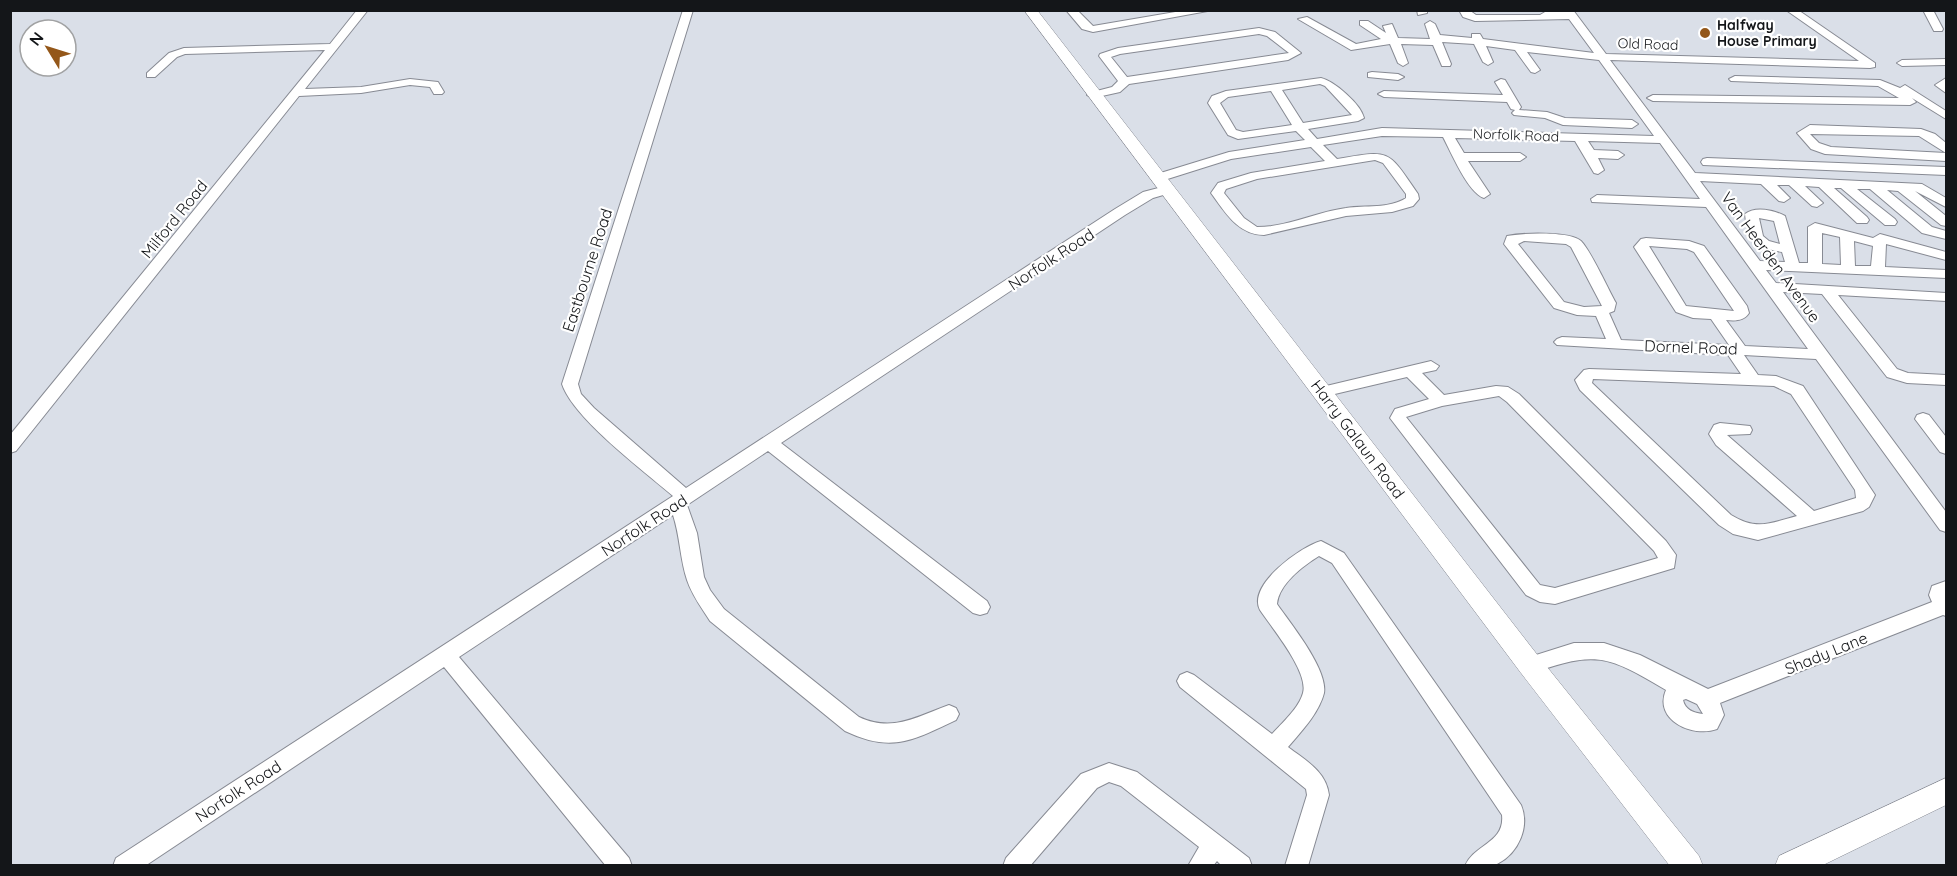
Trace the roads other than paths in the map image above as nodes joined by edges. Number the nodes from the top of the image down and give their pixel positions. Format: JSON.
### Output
{"nodes":[{"id":1,"x":363,"y":10,"type":"edge"},
{"id":2,"x":688,"y":10,"type":"edge"},
{"id":3,"x":1030,"y":10,"type":"edge"},
{"id":4,"x":1071,"y":10,"type":"edge"},
{"id":5,"x":1208,"y":10,"type":"edge"},
{"id":6,"x":1464,"y":10,"type":"edge"},
{"id":7,"x":1791,"y":10,"type":"edge"},
{"id":8,"x":1928,"y":10,"type":"edge"},
{"id":9,"x":1543,"y":13,"type":"edge"},
{"id":10,"x":1570,"y":13,"type":"edge"},
{"id":11,"x":1303,"y":19,"type":"dead end"},
{"id":12,"x":1364,"y":23,"type":"dead end"},
{"id":13,"x":1430,"y":24,"type":"dead end"},
{"id":14,"x":1388,"y":26,"type":"dead end"},
{"id":15,"x":1471,"y":27,"type":"dead end"},
{"id":16,"x":1938,"y":29,"type":"dead end"},
{"id":17,"x":1435,"y":40,"type":"junction"},
{"id":18,"x":1392,"y":41,"type":"junction"},
{"id":19,"x":1479,"y":41,"type":"junction"},
{"id":20,"x":334,"y":47,"type":"junction"},
{"id":21,"x":1519,"y":48,"type":"junction"},
{"id":22,"x":1568,"y":55,"type":"junction"},
{"id":23,"x":1600,"y":56,"type":"junction"},
{"id":24,"x":1723,"y":59,"type":"junction"},
{"id":25,"x":1488,"y":62,"type":"dead end"},
{"id":26,"x":1947,"y":62,"type":"edge"},
{"id":27,"x":1403,"y":63,"type":"dead end"},
{"id":28,"x":1868,"y":63,"type":"junction"},
{"id":29,"x":1902,"y":63,"type":"dead end"},
{"id":30,"x":1446,"y":64,"type":"dead end"},
{"id":31,"x":1577,"y":68,"type":"dead end"},
{"id":32,"x":1535,"y":70,"type":"dead end"},
{"id":33,"x":151,"y":75,"type":"dead end"},
{"id":34,"x":1372,"y":75,"type":"dead end"},
{"id":35,"x":1740,"y":79,"type":"junction"},
{"id":36,"x":1124,"y":81,"type":"junction"},
{"id":37,"x":1947,"y":81,"type":"edge"},
{"id":38,"x":1501,"y":82,"type":"dead end"},
{"id":39,"x":1274,"y":87,"type":"junction"},
{"id":40,"x":1947,"y":90,"type":"edge"},
{"id":41,"x":438,"y":92,"type":"dead end"},
{"id":42,"x":296,"y":93,"type":"junction"},
{"id":43,"x":1384,"y":94,"type":"dead end"},
{"id":44,"x":1093,"y":95,"type":"junction"},
{"id":45,"x":1408,"y":95,"type":"junction"},
{"id":46,"x":1653,"y":98,"type":"dead end"},
{"id":47,"x":1511,"y":99,"type":"junction"},
{"id":48,"x":1755,"y":100,"type":"junction"},
{"id":49,"x":1518,"y":113,"type":"junction"},
{"id":50,"x":1947,"y":116,"type":"edge"},
{"id":51,"x":1632,"y":124,"type":"dead end"},
{"id":52,"x":1299,"y":127,"type":"junction"},
{"id":53,"x":1448,"y":133,"type":"junction"},
{"id":54,"x":1531,"y":135,"type":"junction"},
{"id":55,"x":1578,"y":137,"type":"junction"},
{"id":56,"x":1663,"y":140,"type":"junction"},
{"id":57,"x":1313,"y":142,"type":"junction"},
{"id":58,"x":1947,"y":149,"type":"edge"},
{"id":59,"x":1590,"y":154,"type":"junction"},
{"id":60,"x":1618,"y":155,"type":"dead end"},
{"id":61,"x":1520,"y":157,"type":"dead end"},
{"id":62,"x":1947,"y":157,"type":"edge"},
{"id":63,"x":1459,"y":158,"type":"junction"},
{"id":64,"x":1707,"y":162,"type":"dead end"},
{"id":65,"x":1335,"y":163,"type":"junction"},
{"id":66,"x":1598,"y":170,"type":"dead end"},
{"id":67,"x":1947,"y":171,"type":"edge"},
{"id":68,"x":1691,"y":177,"type":"junction"},
{"id":69,"x":1766,"y":180,"type":"junction"},
{"id":70,"x":1793,"y":182,"type":"junction"},
{"id":71,"x":1821,"y":183,"type":"junction"},
{"id":72,"x":1162,"y":184,"type":"junction"},
{"id":73,"x":1845,"y":185,"type":"junction"},
{"id":74,"x":1874,"y":186,"type":"junction"},
{"id":75,"x":1901,"y":188,"type":"junction"},
{"id":76,"x":1484,"y":194,"type":"dead end"},
{"id":77,"x":1784,"y":198,"type":"dead end"},
{"id":78,"x":1597,"y":199,"type":"dead end"},
{"id":79,"x":1709,"y":203,"type":"junction"},
{"id":80,"x":1817,"y":203,"type":"dead end"},
{"id":81,"x":1947,"y":203,"type":"edge"},
{"id":82,"x":1862,"y":220,"type":"dead end"},
{"id":83,"x":1890,"y":222,"type":"dead end"},
{"id":84,"x":1947,"y":222,"type":"edge"},
{"id":85,"x":1846,"y":234,"type":"junction"},
{"id":86,"x":1947,"y":235,"type":"edge"},
{"id":87,"x":1878,"y":243,"type":"junction"},
{"id":88,"x":1910,"y":246,"type":"junction"},
{"id":89,"x":1788,"y":249,"type":"dead end"},
{"id":90,"x":1944,"y":255,"type":"edge"},
{"id":91,"x":1755,"y":265,"type":"junction"},
{"id":92,"x":1793,"y":267,"type":"junction"},
{"id":93,"x":1815,"y":268,"type":"junction"},
{"id":94,"x":1848,"y":270,"type":"junction"},
{"id":95,"x":1878,"y":271,"type":"junction"},
{"id":96,"x":1909,"y":272,"type":"junction"},
{"id":97,"x":1943,"y":274,"type":"edge"},
{"id":98,"x":1774,"y":292,"type":"junction"},
{"id":99,"x":1830,"y":295,"type":"junction"},
{"id":100,"x":1947,"y":297,"type":"edge"},
{"id":101,"x":1600,"y":311,"type":"junction"},
{"id":102,"x":1715,"y":315,"type":"junction"},
{"id":103,"x":1562,"y":342,"type":"dead end"},
{"id":104,"x":1616,"y":345,"type":"junction"},
{"id":105,"x":1736,"y":349,"type":"junction"},
{"id":106,"x":1819,"y":354,"type":"junction"},
{"id":107,"x":1431,"y":366,"type":"dead end"},
{"id":108,"x":1410,"y":371,"type":"junction"},
{"id":109,"x":1947,"y":380,"type":"edge"},
{"id":110,"x":1753,"y":381,"type":"junction"},
{"id":111,"x":1322,"y":392,"type":"junction"},
{"id":112,"x":1441,"y":401,"type":"junction"},
{"id":113,"x":1923,"y":419,"type":"dead end"},
{"id":114,"x":1744,"y":430,"type":"dead end"},
{"id":115,"x":769,"y":443,"type":"junction"},
{"id":116,"x":10,"y":447,"type":"edge"},
{"id":117,"x":1947,"y":448,"type":"edge"},
{"id":118,"x":682,"y":501,"type":"junction"},
{"id":119,"x":1943,"y":515,"type":"edge"},
{"id":120,"x":1811,"y":518,"type":"junction"},
{"id":121,"x":1946,"y":601,"type":"edge"},
{"id":122,"x":980,"y":607,"type":"dead end"},
{"id":123,"x":446,"y":655,"type":"junction"},
{"id":124,"x":1530,"y":665,"type":"junction"},
{"id":125,"x":1187,"y":681,"type":"dead end"},
{"id":126,"x":949,"y":714,"type":"dead end"},
{"id":127,"x":1272,"y":748,"type":"junction"},
{"id":128,"x":1947,"y":791,"type":"edge"},
{"id":129,"x":1214,"y":846,"type":"junction"},
{"id":130,"x":124,"y":866,"type":"edge"},
{"id":131,"x":621,"y":866,"type":"edge"},
{"id":132,"x":1014,"y":866,"type":"edge"},
{"id":133,"x":1199,"y":866,"type":"edge"},
{"id":134,"x":1241,"y":866,"type":"edge"},
{"id":135,"x":1296,"y":866,"type":"edge"},
{"id":136,"x":1476,"y":866,"type":"edge"},
{"id":137,"x":1689,"y":866,"type":"edge"},
{"id":138,"x":1789,"y":866,"type":"edge"}],
"edges":[{"from":1,"to":20,"type":"street","name":"Milford Road"},
{"from":2,"to":118,"type":"street","name":"Eastbourne Road"},
{"from":3,"to":44,"type":"main road","name":"Harry Galaun Road"},
{"from":4,"to":5,"type":"street"},
{"from":6,"to":9,"type":"street"},
{"from":7,"to":28,"type":"street"},
{"from":8,"to":16,"type":"street"},
{"from":9,"to":10,"type":"street"},
{"from":10,"to":23,"type":"street","name":"Van Heerden Avenue"},
{"from":11,"to":18,"type":"street","name":"Old Road"},
{"from":12,"to":18,"type":"street"},
{"from":13,"to":17,"type":"street"},
{"from":14,"to":18,"type":"street"},
{"from":15,"to":19,"type":"street"},
{"from":17,"to":18,"type":"street","name":"Old Road"},
{"from":17,"to":19,"type":"street","name":"Old Road"},
{"from":17,"to":30,"type":"street"},
{"from":18,"to":27,"type":"street"},
{"from":19,"to":21,"type":"street","name":"Old Road"},
{"from":19,"to":25,"type":"street"},
{"from":20,"to":33,"type":"street"},
{"from":20,"to":42,"type":"street","name":"Milford Road"},
{"from":21,"to":22,"type":"street","name":"Old Road"},
{"from":21,"to":32,"type":"street"},
{"from":22,"to":23,"type":"street","name":"Old Road"},
{"from":22,"to":31,"type":"street"},
{"from":23,"to":24,"type":"street","name":"Old Road"},
{"from":23,"to":56,"type":"street","name":"Van Heerden Avenue"},
{"from":24,"to":28,"type":"street","name":"Old Road"},
{"from":24,"to":35,"type":"street"},
{"from":26,"to":29,"type":"street"},
{"from":28,"to":50,"type":"street"},
{"from":34,"to":45,"type":"street"},
{"from":35,"to":48,"type":"street"},
{"from":35,"to":48,"type":"street"},
{"from":36,"to":36,"type":"street"},
{"from":36,"to":44,"type":"street"},
{"from":37,"to":40,"type":"street"},
{"from":38,"to":47,"type":"street"},
{"from":39,"to":52,"type":"street"},
{"from":39,"to":52,"type":"street"},
{"from":39,"to":52,"type":"street"},
{"from":41,"to":42,"type":"street"},
{"from":42,"to":116,"type":"street","name":"Milford Road"},
{"from":43,"to":45,"type":"street"},
{"from":44,"to":72,"type":"main road","name":"Harry Galaun Road"},
{"from":45,"to":47,"type":"street"},
{"from":46,"to":48,"type":"street"},
{"from":47,"to":49,"type":"street"},
{"from":49,"to":51,"type":"street"},
{"from":49,"to":54,"type":"street"},
{"from":52,"to":57,"type":"street"},
{"from":53,"to":54,"type":"street","name":"Norfolk Road"},
{"from":53,"to":57,"type":"street","name":"Norfolk Road"},
{"from":53,"to":63,"type":"street"},
{"from":54,"to":55,"type":"street","name":"Norfolk Road"},
{"from":55,"to":56,"type":"street","name":"Norfolk Road"},
{"from":55,"to":59,"type":"street"},
{"from":56,"to":68,"type":"street","name":"Van Heerden Avenue"},
{"from":57,"to":65,"type":"street"},
{"from":57,"to":72,"type":"street","name":"Norfolk Road"},
{"from":58,"to":62,"type":"street"},
{"from":59,"to":60,"type":"street"},
{"from":59,"to":66,"type":"street"},
{"from":61,"to":63,"type":"street"},
{"from":63,"to":76,"type":"street"},
{"from":64,"to":67,"type":"street"},
{"from":65,"to":65,"type":"street"},
{"from":68,"to":69,"type":"street"},
{"from":68,"to":79,"type":"street","name":"Van Heerden Avenue"},
{"from":69,"to":70,"type":"street"},
{"from":69,"to":77,"type":"street"},
{"from":70,"to":71,"type":"street"},
{"from":70,"to":80,"type":"street"},
{"from":71,"to":73,"type":"street"},
{"from":71,"to":82,"type":"street"},
{"from":72,"to":111,"type":"main road","name":"Harry Galaun Road"},
{"from":72,"to":115,"type":"street","name":"Norfolk Road"},
{"from":73,"to":74,"type":"street"},
{"from":73,"to":83,"type":"street"},
{"from":74,"to":75,"type":"street"},
{"from":74,"to":86,"type":"street"},
{"from":75,"to":81,"type":"street"},
{"from":75,"to":84,"type":"street"},
{"from":78,"to":79,"type":"street"},
{"from":79,"to":91,"type":"street","name":"Van Heerden Avenue"},
{"from":85,"to":87,"type":"street"},
{"from":85,"to":93,"type":"street"},
{"from":85,"to":94,"type":"street"},
{"from":87,"to":88,"type":"street"},
{"from":87,"to":95,"type":"street"},
{"from":88,"to":90,"type":"street"},
{"from":88,"to":96,"type":"street"},
{"from":89,"to":92,"type":"street"},
{"from":90,"to":97,"type":"street"},
{"from":91,"to":92,"type":"street"},
{"from":91,"to":98,"type":"street","name":"Van Heerden Avenue"},
{"from":92,"to":93,"type":"street"},
{"from":93,"to":94,"type":"street"},
{"from":94,"to":95,"type":"street"},
{"from":95,"to":96,"type":"street"},
{"from":96,"to":97,"type":"street"},
{"from":98,"to":99,"type":"street"},
{"from":98,"to":106,"type":"street","name":"Van Heerden Avenue"},
{"from":99,"to":100,"type":"street"},
{"from":99,"to":109,"type":"street"},
{"from":101,"to":101,"type":"street"},
{"from":101,"to":104,"type":"street"},
{"from":102,"to":102,"type":"street"},
{"from":102,"to":105,"type":"street"},
{"from":103,"to":104,"type":"street","name":"Dornel Road"},
{"from":104,"to":105,"type":"street","name":"Dornel Road"},
{"from":105,"to":106,"type":"street","name":"Dornel Road"},
{"from":105,"to":110,"type":"street"},
{"from":106,"to":119,"type":"street","name":"Van Heerden Avenue"},
{"from":107,"to":108,"type":"street"},
{"from":108,"to":111,"type":"street"},
{"from":108,"to":112,"type":"street"},
{"from":110,"to":120,"type":"street"},
{"from":110,"to":120,"type":"street"},
{"from":111,"to":124,"type":"main road","name":"Harry Galaun Road"},
{"from":112,"to":112,"type":"street"},
{"from":113,"to":117,"type":"street"},
{"from":114,"to":120,"type":"street"},
{"from":115,"to":118,"type":"street","name":"Norfolk Road"},
{"from":115,"to":122,"type":"street"},
{"from":118,"to":123,"type":"street","name":"Norfolk Road"},
{"from":118,"to":126,"type":"street"},
{"from":121,"to":124,"type":"street","name":"Shady Lane"},
{"from":123,"to":130,"type":"street","name":"Norfolk Road"},
{"from":123,"to":131,"type":"street"},
{"from":124,"to":137,"type":"main road","name":"Harry Galaun Road"},
{"from":125,"to":127,"type":"street"},
{"from":127,"to":135,"type":"street"},
{"from":127,"to":136,"type":"street"},
{"from":128,"to":138,"type":"main road"},
{"from":129,"to":132,"type":"street"},
{"from":129,"to":133,"type":"street"},
{"from":129,"to":134,"type":"street"}]}
